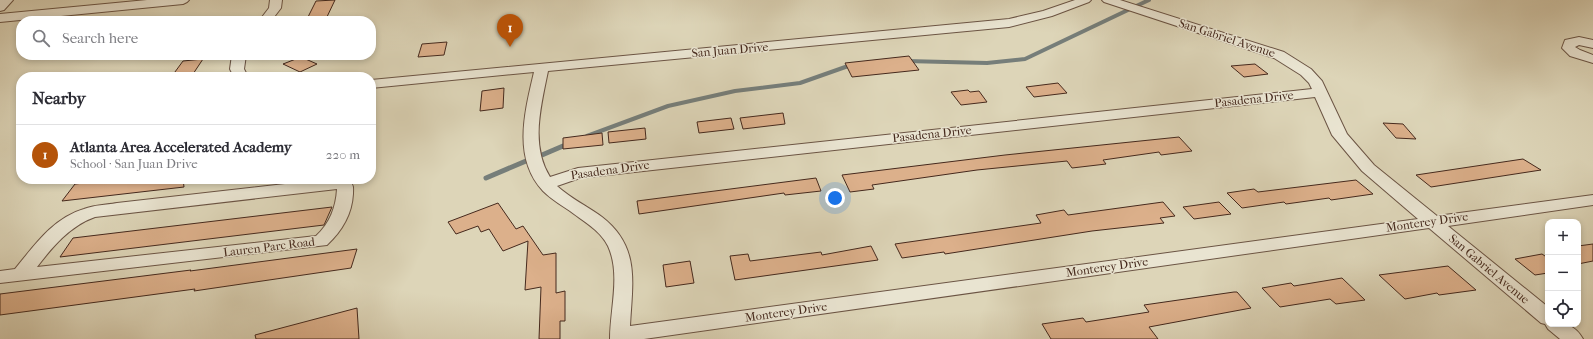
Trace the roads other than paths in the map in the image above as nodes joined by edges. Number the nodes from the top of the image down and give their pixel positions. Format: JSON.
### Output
{"nodes":[{"id":1,"x":7,"y":0,"type":"edge"},
{"id":2,"x":183,"y":0,"type":"edge"},
{"id":3,"x":276,"y":0,"type":"edge"},
{"id":4,"x":1084,"y":0,"type":"edge"},
{"id":5,"x":1108,"y":0,"type":"edge"},
{"id":6,"x":0,"y":7,"type":"edge"},
{"id":7,"x":16,"y":16,"type":"edge"},
{"id":8,"x":20,"y":16,"type":"edge"},
{"id":9,"x":269,"y":16,"type":"edge"},
{"id":10,"x":0,"y":18,"type":"edge"},
{"id":11,"x":1593,"y":44,"type":"edge"},
{"id":12,"x":1593,"y":59,"type":"edge"},
{"id":13,"x":238,"y":60,"type":"edge"},
{"id":14,"x":542,"y":68,"type":"junction"},
{"id":15,"x":238,"y":72,"type":"edge"},
{"id":16,"x":376,"y":84,"type":"edge"},
{"id":17,"x":1320,"y":92,"type":"junction"},
{"id":18,"x":328,"y":184,"type":"edge"},
{"id":19,"x":340,"y":184,"type":"edge"},
{"id":20,"x":546,"y":184,"type":"junction"},
{"id":21,"x":1593,"y":200,"type":"edge"},
{"id":22,"x":1433,"y":221,"type":"junction"},
{"id":23,"x":20,"y":275,"type":"junction"},
{"id":24,"x":0,"y":277,"type":"edge"},
{"id":25,"x":1545,"y":315,"type":"edge"},
{"id":26,"x":1558,"y":327,"type":"edge"},
{"id":27,"x":620,"y":337,"type":"edge"},
{"id":28,"x":1572,"y":339,"type":"edge"}],
"edges":[{"from":1,"to":6,"type":"street"},
{"from":2,"to":8,"type":"street"},
{"from":3,"to":9,"type":"street"},
{"from":4,"to":14,"type":"street","name":"San Juan Drive"},
{"from":5,"to":17,"type":"street","name":"San Gabriel Avenue"},
{"from":7,"to":10,"type":"street"},
{"from":11,"to":12,"type":"street"},
{"from":13,"to":15,"type":"street"},
{"from":14,"to":16,"type":"street","name":"San Juan Drive"},
{"from":14,"to":20,"type":"street"},
{"from":17,"to":20,"type":"street","name":"Pasadena Drive"},
{"from":17,"to":22,"type":"street","name":"San Gabriel Avenue"},
{"from":18,"to":23,"type":"street","name":"Lauren Parc Road"},
{"from":19,"to":23,"type":"street","name":"Lauren Parc Road"},
{"from":20,"to":27,"type":"street"},
{"from":21,"to":22,"type":"street","name":"Monterey Drive"},
{"from":22,"to":25,"type":"street","name":"San Gabriel Avenue"},
{"from":22,"to":27,"type":"street","name":"Monterey Drive"},
{"from":23,"to":24,"type":"street","name":"Lauren Parc Road"},
{"from":26,"to":28,"type":"street"}]}
